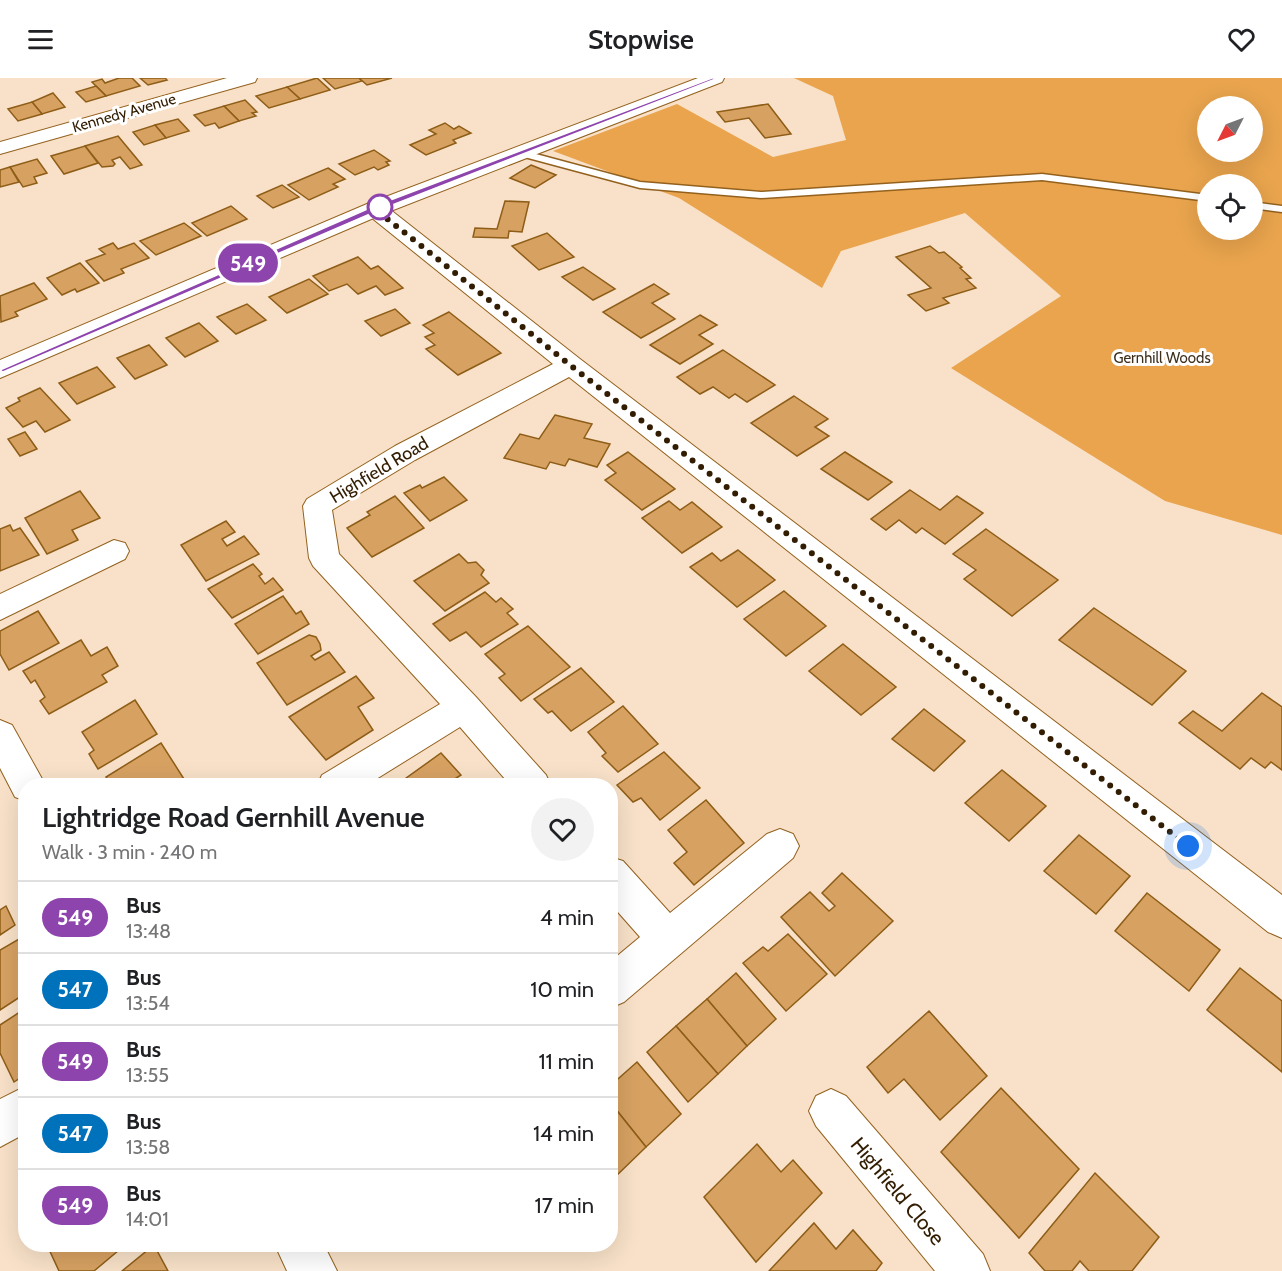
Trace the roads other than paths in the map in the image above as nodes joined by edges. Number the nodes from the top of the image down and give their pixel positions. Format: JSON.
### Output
{"nodes":[{"id":1,"x":248,"y":78,"type":"edge"},
{"id":2,"x":715,"y":78,"type":"edge"},
{"id":3,"x":0,"y":148,"type":"edge"},
{"id":4,"x":521,"y":153,"type":"junction"},
{"id":5,"x":1197,"y":197,"type":"edge"},
{"id":6,"x":1263,"y":206,"type":"edge"},
{"id":7,"x":375,"y":209,"type":"junction"},
{"id":8,"x":1282,"y":209,"type":"edge"},
{"id":9,"x":570,"y":365,"type":"junction"},
{"id":10,"x":0,"y":370,"type":"edge"},
{"id":11,"x":114,"y":551,"type":"dead end"},
{"id":12,"x":0,"y":608,"type":"edge"},
{"id":13,"x":464,"y":706,"type":"junction"},
{"id":14,"x":0,"y":735,"type":"edge"},
{"id":15,"x":24,"y":778,"type":"edge"},
{"id":16,"x":348,"y":778,"type":"edge"},
{"id":17,"x":526,"y":778,"type":"edge"},
{"id":18,"x":780,"y":846,"type":"dead end"},
{"id":19,"x":618,"y":883,"type":"edge"},
{"id":20,"x":1282,"y":919,"type":"edge"},
{"id":21,"x":668,"y":940,"type":"junction"},
{"id":22,"x":618,"y":981,"type":"edge"},
{"id":23,"x":831,"y":1111,"type":"dead end"},
{"id":24,"x":18,"y":1113,"type":"edge"},
{"id":25,"x":0,"y":1125,"type":"edge"},
{"id":26,"x":302,"y":1252,"type":"edge"},
{"id":27,"x":313,"y":1271,"type":"edge"},
{"id":28,"x":966,"y":1271,"type":"edge"}],
"edges":[{"from":1,"to":3,"type":"street","name":"Kennedy Avenue"},
{"from":2,"to":4,"type":"street"},
{"from":4,"to":5,"type":"lane"},
{"from":4,"to":7,"type":"street"},
{"from":6,"to":8,"type":"lane"},
{"from":7,"to":9,"type":"street"},
{"from":7,"to":10,"type":"street"},
{"from":9,"to":13,"type":"street","name":"Highfield Road"},
{"from":9,"to":20,"type":"street"},
{"from":11,"to":12,"type":"street"},
{"from":13,"to":16,"type":"street"},
{"from":13,"to":17,"type":"street","name":"Highfield Road"},
{"from":14,"to":15,"type":"street"},
{"from":18,"to":21,"type":"street"},
{"from":19,"to":21,"type":"street"},
{"from":21,"to":22,"type":"street"},
{"from":23,"to":28,"type":"street","name":"Highfield Close"},
{"from":24,"to":25,"type":"street"},
{"from":26,"to":27,"type":"street"}]}
